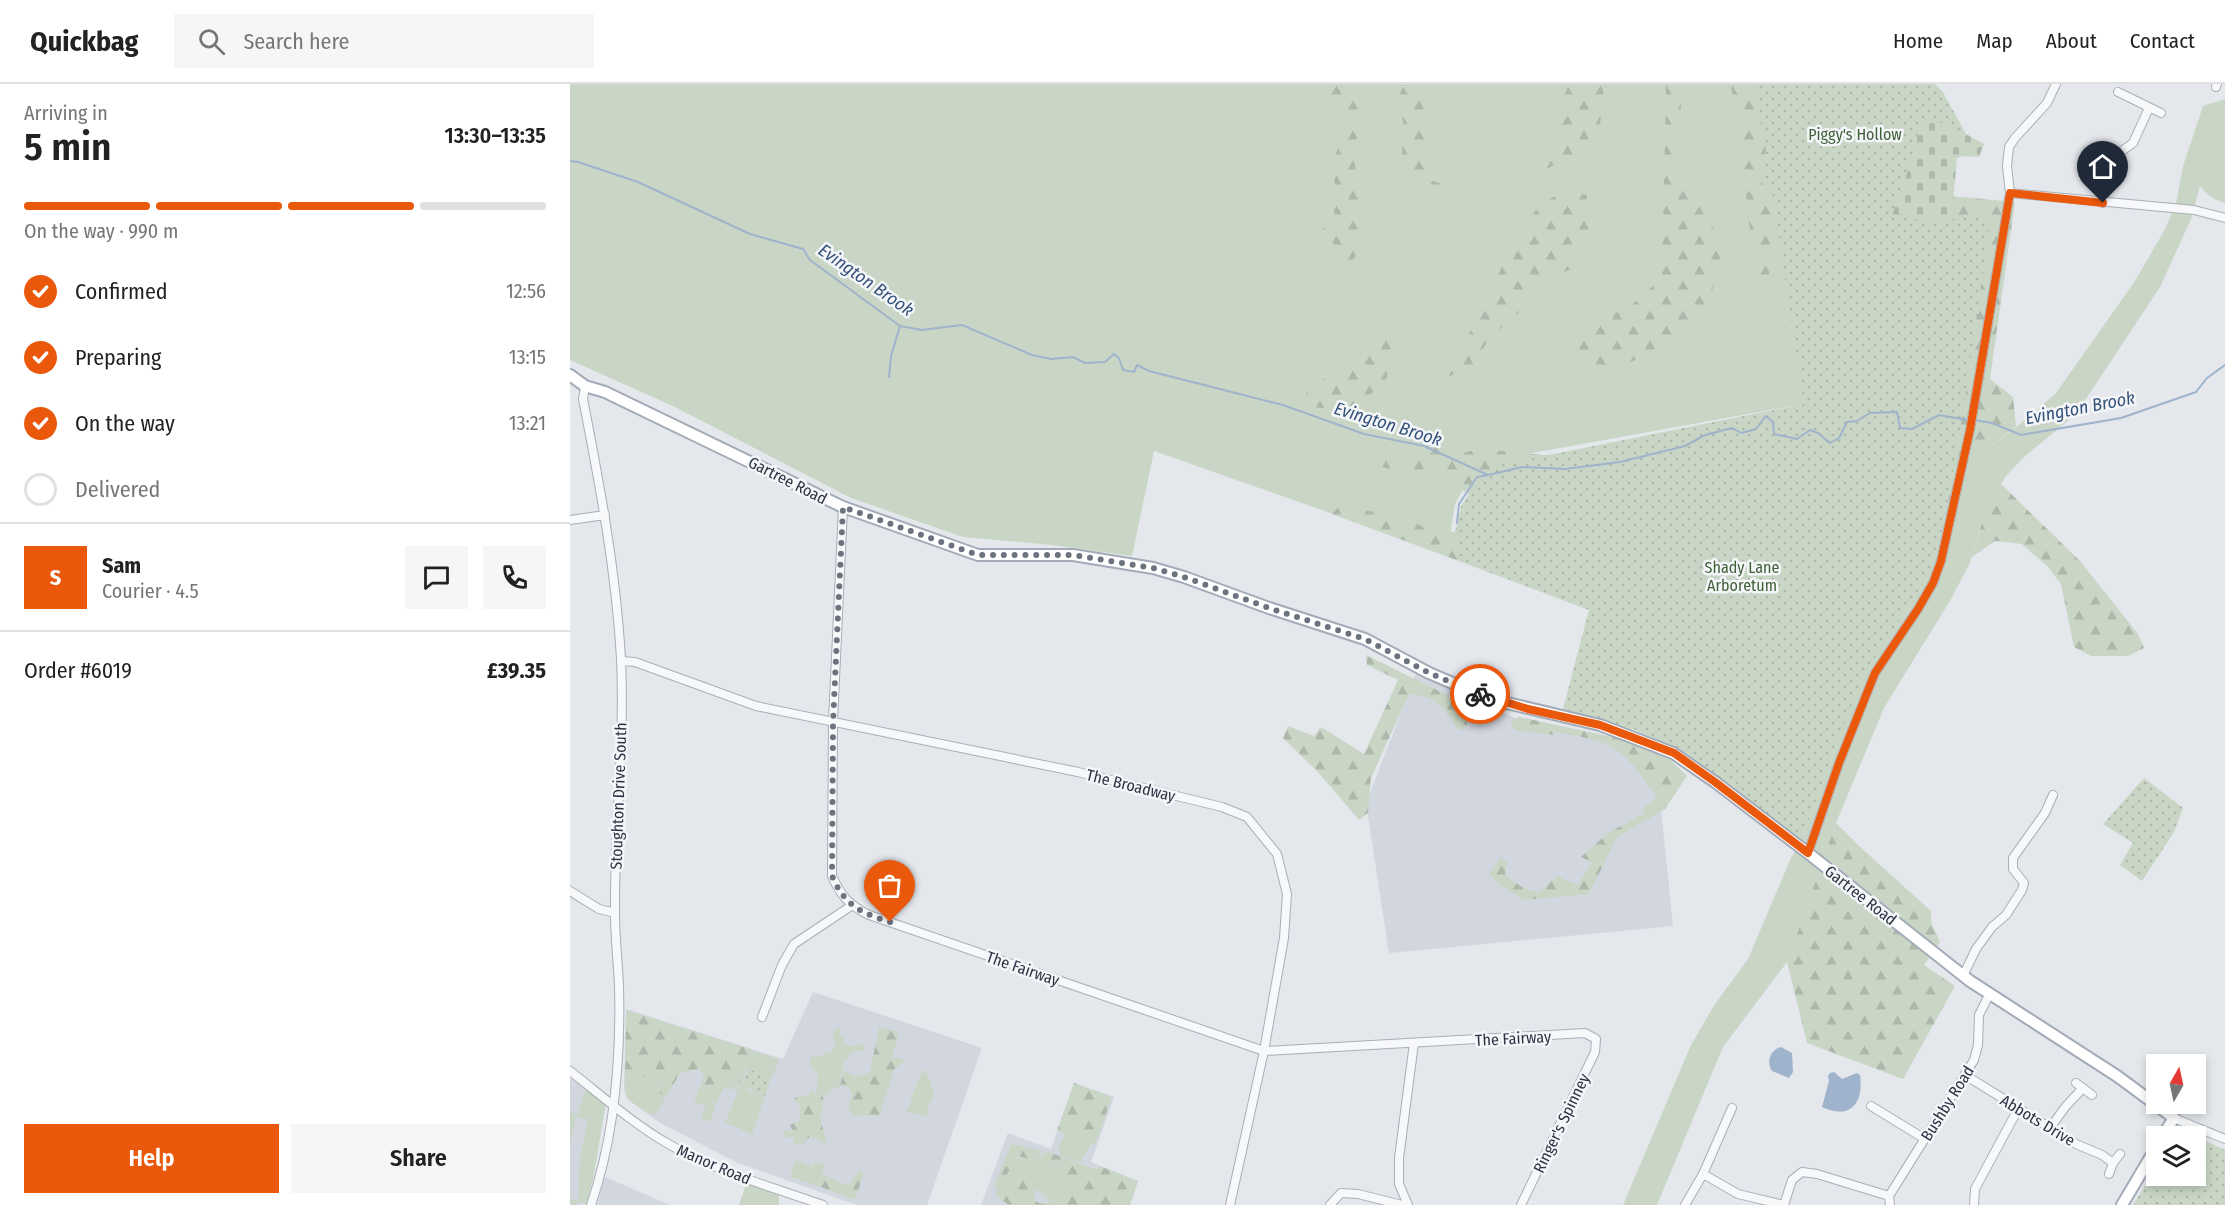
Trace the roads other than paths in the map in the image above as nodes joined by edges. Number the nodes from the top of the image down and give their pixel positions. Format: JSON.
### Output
{"nodes":[{"id":1,"x":2056,"y":84,"type":"edge"},
{"id":2,"x":2118,"y":92,"type":"dead end"},
{"id":3,"x":2149,"y":108,"type":"junction"},
{"id":4,"x":2161,"y":113,"type":"dead end"},
{"id":5,"x":2010,"y":193,"type":"junction"},
{"id":6,"x":2103,"y":203,"type":"junction"},
{"id":7,"x":2225,"y":218,"type":"edge"},
{"id":8,"x":570,"y":375,"type":"edge"},
{"id":9,"x":585,"y":386,"type":"junction"},
{"id":10,"x":843,"y":507,"type":"junction"},
{"id":11,"x":605,"y":514,"type":"junction"},
{"id":12,"x":570,"y":520,"type":"edge"},
{"id":13,"x":621,"y":661,"type":"junction"},
{"id":14,"x":833,"y":723,"type":"junction"},
{"id":15,"x":2048,"y":800,"type":"dead end"},
{"id":16,"x":1808,"y":853,"type":"junction"},
{"id":17,"x":570,"y":891,"type":"edge"},
{"id":18,"x":851,"y":906,"type":"junction"},
{"id":19,"x":615,"y":913,"type":"junction"},
{"id":20,"x":1963,"y":976,"type":"junction"},
{"id":21,"x":1989,"y":995,"type":"junction"},
{"id":22,"x":762,"y":1017,"type":"dead end"},
{"id":23,"x":1596,"y":1039,"type":"joint"},
{"id":24,"x":1414,"y":1043,"type":"junction"},
{"id":25,"x":1264,"y":1051,"type":"junction"},
{"id":26,"x":570,"y":1071,"type":"edge"},
{"id":27,"x":1965,"y":1075,"type":"junction"},
{"id":28,"x":2092,"y":1095,"type":"dead end"},
{"id":29,"x":1876,"y":1097,"type":"dead end"},
{"id":30,"x":614,"y":1105,"type":"junction"},
{"id":31,"x":1732,"y":1108,"type":"dead end"},
{"id":32,"x":2018,"y":1109,"type":"junction"},
{"id":33,"x":2174,"y":1118,"type":"junction"},
{"id":34,"x":2169,"y":1126,"type":"edge"},
{"id":35,"x":2050,"y":1128,"type":"junction"},
{"id":36,"x":1925,"y":1139,"type":"junction"},
{"id":37,"x":2225,"y":1139,"type":"edge"},
{"id":38,"x":2120,"y":1154,"type":"dead end"},
{"id":39,"x":2113,"y":1163,"type":"junction"},
{"id":40,"x":2146,"y":1165,"type":"edge"},
{"id":41,"x":1702,"y":1173,"type":"junction"},
{"id":42,"x":2109,"y":1174,"type":"dead end"},
{"id":43,"x":1890,"y":1201,"type":"edge"},
{"id":44,"x":591,"y":1205,"type":"edge"},
{"id":45,"x":823,"y":1205,"type":"edge"},
{"id":46,"x":1230,"y":1205,"type":"edge"},
{"id":47,"x":1330,"y":1205,"type":"edge"},
{"id":48,"x":1402,"y":1205,"type":"edge"},
{"id":49,"x":1408,"y":1205,"type":"edge"},
{"id":50,"x":1521,"y":1205,"type":"edge"},
{"id":51,"x":1685,"y":1205,"type":"edge"},
{"id":52,"x":1784,"y":1205,"type":"edge"},
{"id":53,"x":1974,"y":1205,"type":"edge"},
{"id":54,"x":2122,"y":1205,"type":"edge"}],
"edges":[{"from":1,"to":5,"type":"street"},
{"from":2,"to":3,"type":"street"},
{"from":3,"to":4,"type":"street"},
{"from":3,"to":6,"type":"street"},
{"from":5,"to":6,"type":"street"},
{"from":5,"to":16,"type":"street"},
{"from":6,"to":7,"type":"street"},
{"from":8,"to":9,"type":"main road","name":"Gartree Road"},
{"from":9,"to":10,"type":"main road","name":"Gartree Road"},
{"from":9,"to":11,"type":"street","name":"Stoughton Drive South"},
{"from":10,"to":14,"type":"street"},
{"from":10,"to":16,"type":"main road","name":"Gartree Road"},
{"from":11,"to":12,"type":"street"},
{"from":11,"to":13,"type":"street","name":"Stoughton Drive South"},
{"from":13,"to":14,"type":"street","name":"The Broadway"},
{"from":13,"to":19,"type":"street","name":"Stoughton Drive South"},
{"from":14,"to":18,"type":"street"},
{"from":14,"to":25,"type":"street","name":"The Broadway"},
{"from":15,"to":20,"type":"street"},
{"from":16,"to":20,"type":"main road","name":"Gartree Road"},
{"from":17,"to":19,"type":"street"},
{"from":18,"to":22,"type":"street"},
{"from":18,"to":25,"type":"street","name":"The Fairway"},
{"from":19,"to":30,"type":"street","name":"Stoughton Drive South"},
{"from":20,"to":21,"type":"main road","name":"Gartree Road"},
{"from":21,"to":27,"type":"street","name":"Bushby Road"},
{"from":21,"to":33,"type":"main road","name":"Gartree Road"},
{"from":23,"to":24,"type":"street","name":"The Fairway"},
{"from":23,"to":50,"type":"street","name":"Ringer's Spinney"},
{"from":24,"to":25,"type":"street","name":"The Fairway"},
{"from":24,"to":49,"type":"street"},
{"from":25,"to":46,"type":"street","name":"The Broadway"},
{"from":26,"to":30,"type":"street","name":"Manor Road"},
{"from":27,"to":32,"type":"street","name":"Abbots Drive"},
{"from":27,"to":36,"type":"street","name":"Bushby Road"},
{"from":28,"to":35,"type":"street"},
{"from":29,"to":36,"type":"street"},
{"from":30,"to":44,"type":"street","name":"Stoughton Drive South"},
{"from":30,"to":45,"type":"street","name":"Manor Road"},
{"from":31,"to":41,"type":"street"},
{"from":32,"to":35,"type":"street","name":"Abbots Drive"},
{"from":32,"to":53,"type":"street"},
{"from":33,"to":34,"type":"main road"},
{"from":33,"to":37,"type":"street","name":"Gartree Road"},
{"from":35,"to":39,"type":"street","name":"Abbots Drive"},
{"from":36,"to":43,"type":"street","name":"Bushby Road"},
{"from":38,"to":39,"type":"street"},
{"from":39,"to":42,"type":"street"},
{"from":40,"to":54,"type":"main road"},
{"from":41,"to":51,"type":"street"},
{"from":41,"to":52,"type":"street"},
{"from":43,"to":52,"type":"street"},
{"from":47,"to":48,"type":"street"}]}
